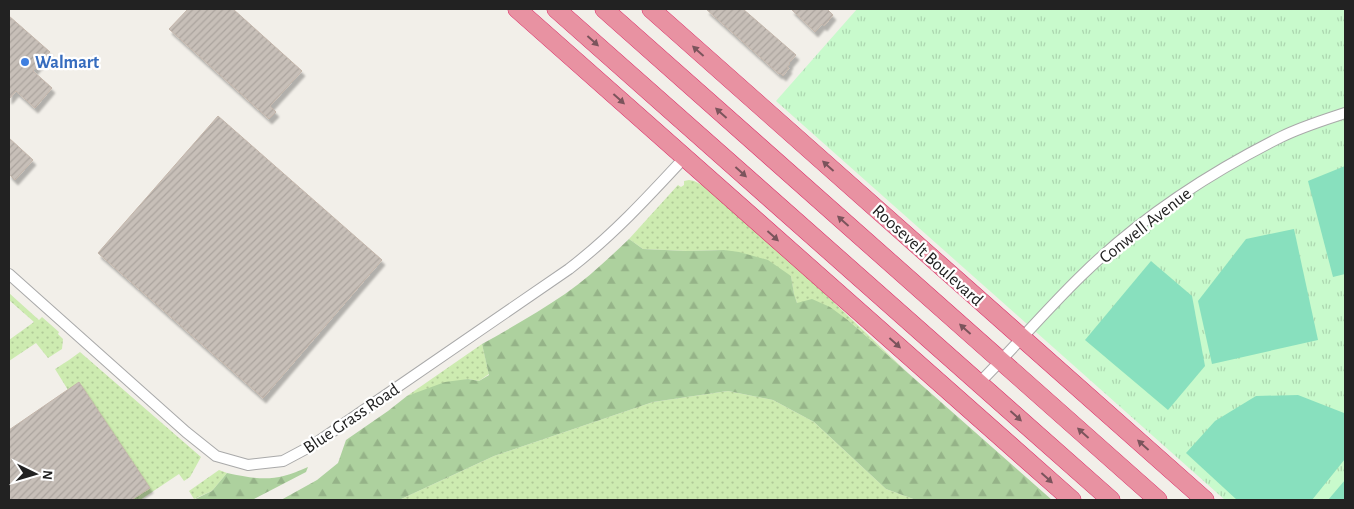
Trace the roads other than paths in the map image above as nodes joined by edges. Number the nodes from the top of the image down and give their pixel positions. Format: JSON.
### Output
{"nodes":[{"id":1,"x":517,"y":9,"type":"edge"},
{"id":2,"x":556,"y":9,"type":"edge"},
{"id":3,"x":604,"y":9,"type":"edge"},
{"id":4,"x":651,"y":9,"type":"edge"},
{"id":5,"x":1345,"y":114,"type":"edge"},
{"id":6,"x":684,"y":157,"type":"junction"},
{"id":7,"x":9,"y":274,"type":"edge"},
{"id":8,"x":1023,"y":338,"type":"junction"},
{"id":9,"x":1001,"y":361,"type":"junction"},
{"id":10,"x":979,"y":384,"type":"junction"},
{"id":11,"x":1162,"y":462,"type":"junction"},
{"id":12,"x":1072,"y":500,"type":"edge"},
{"id":13,"x":1111,"y":500,"type":"edge"},
{"id":14,"x":1158,"y":500,"type":"edge"},
{"id":15,"x":1190,"y":500,"type":"edge"},
{"id":16,"x":1205,"y":500,"type":"edge"}],
"edges":[{"from":1,"to":6,"type":"highway","one_way":true},
{"from":2,"to":10,"type":"highway","one_way":true},
{"from":9,"to":3,"type":"highway","name":"Roosevelt Boulevard","one_way":true},
{"from":8,"to":4,"type":"highway","name":"Roosevelt Boulevard","one_way":true},
{"from":5,"to":8,"type":"street","name":"Conwell Avenue"},
{"from":6,"to":7,"type":"street","name":"Blue Grass Road"},
{"from":6,"to":12,"type":"highway","one_way":true},
{"from":8,"to":9,"type":"street","name":"Conwell Avenue"},
{"from":11,"to":8,"type":"highway","name":"Roosevelt Boulevard","one_way":true},
{"from":9,"to":10,"type":"street","name":"Conwell Avenue"},
{"from":14,"to":9,"type":"highway","name":"Roosevelt Boulevard","one_way":true},
{"from":10,"to":13,"type":"highway","one_way":true},
{"from":11,"to":15,"type":"highway"},
{"from":11,"to":16,"type":"highway","name":"Roosevelt Boulevard"}]}
